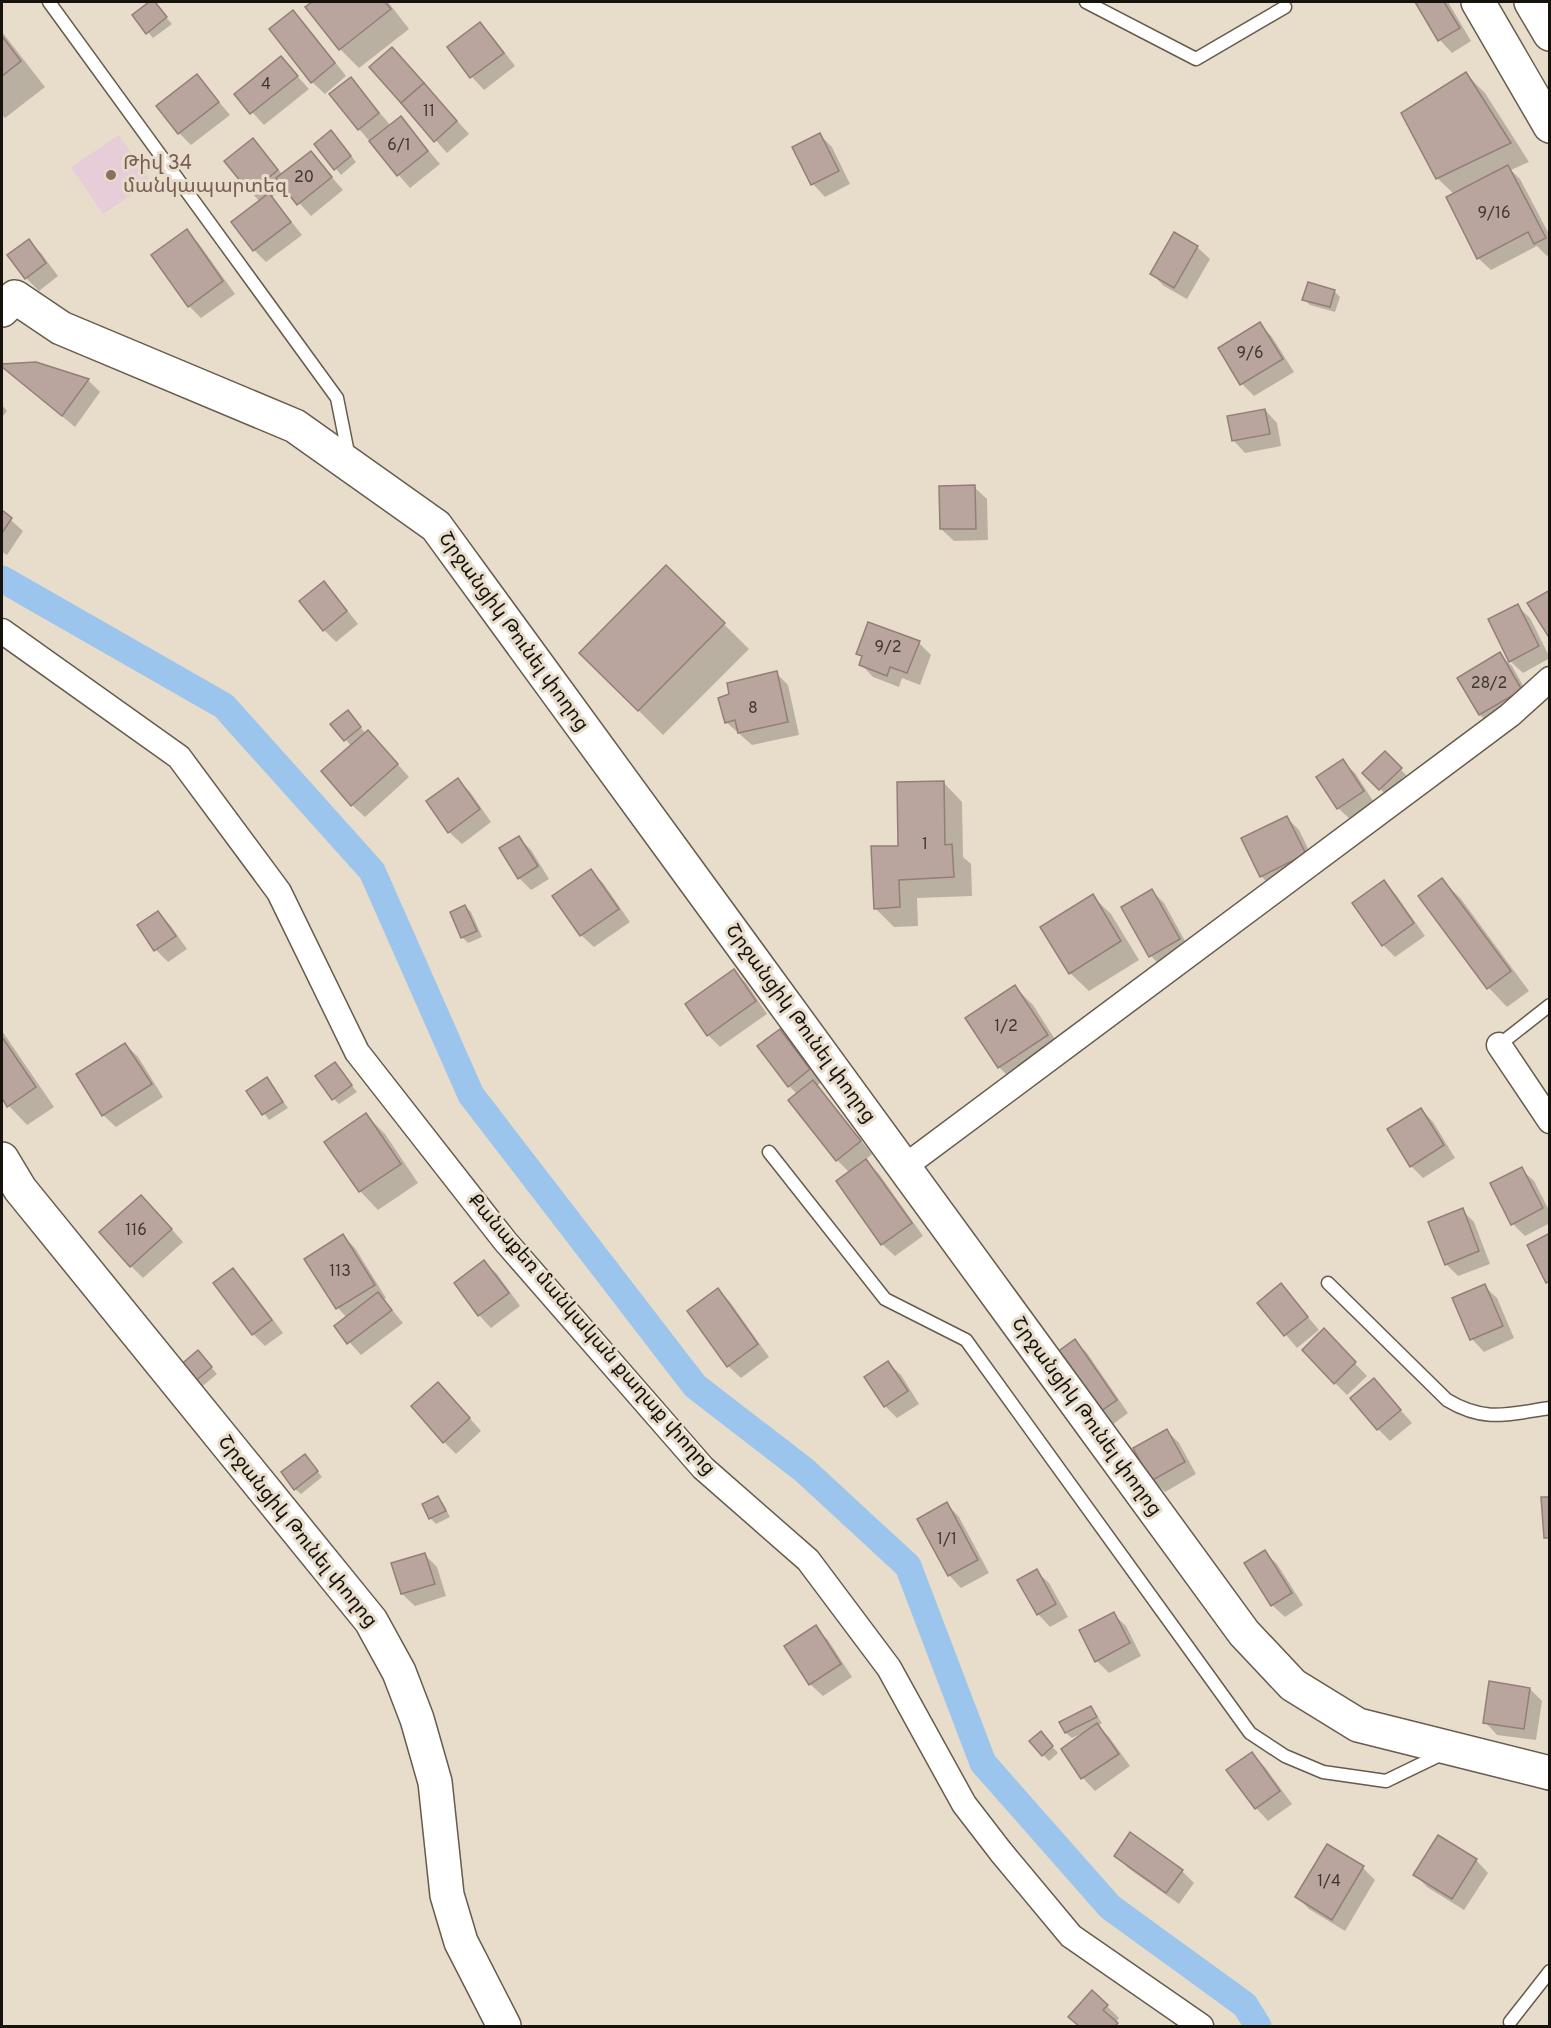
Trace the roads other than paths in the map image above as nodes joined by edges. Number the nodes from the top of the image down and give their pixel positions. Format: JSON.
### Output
{"nodes":[{"id":1,"x":49,"y":2,"type":"edge"},
{"id":2,"x":1086,"y":2,"type":"edge"},
{"id":3,"x":1478,"y":2,"type":"edge"},
{"id":4,"x":1531,"y":2,"type":"edge"},
{"id":5,"x":1285,"y":7,"type":"dead end"},
{"id":6,"x":1550,"y":34,"type":"edge"},
{"id":7,"x":1550,"y":126,"type":"edge"},
{"id":8,"x":6,"y":296,"type":"edge"},
{"id":9,"x":350,"y":465,"type":"junction"},
{"id":10,"x":2,"y":631,"type":"edge"},
{"id":11,"x":1550,"y":679,"type":"edge"},
{"id":12,"x":1550,"y":1005,"type":"edge"},
{"id":13,"x":1499,"y":1045,"type":"joint"},
{"id":14,"x":1550,"y":1121,"type":"edge"},
{"id":15,"x":769,"y":1152,"type":"dead end"},
{"id":16,"x":2,"y":1160,"type":"edge"},
{"id":17,"x":904,"y":1167,"type":"junction"},
{"id":18,"x":1328,"y":1283,"type":"dead end"},
{"id":19,"x":1550,"y":1408,"type":"edge"},
{"id":20,"x":1453,"y":1749,"type":"junction"},
{"id":21,"x":1550,"y":1773,"type":"edge"},
{"id":22,"x":1550,"y":1971,"type":"edge"},
{"id":23,"x":1510,"y":2022,"type":"dead end"},
{"id":24,"x":504,"y":2026,"type":"edge"},
{"id":25,"x":1201,"y":2026,"type":"edge"}],
"edges":[{"from":1,"to":9,"type":"lane"},
{"from":2,"to":5,"type":"lane"},
{"from":3,"to":7,"type":"street"},
{"from":4,"to":6,"type":"street"},
{"from":8,"to":9,"type":"street","name":"Շրջանցիկ Թունել փողոց"},
{"from":9,"to":17,"type":"street","name":"Շրջանցիկ Թունել փողոց"},
{"from":10,"to":25,"type":"street","name":"Քանաքեռ մանկական քաղաք փողոց"},
{"from":11,"to":17,"type":"street"},
{"from":12,"to":13,"type":"lane"},
{"from":13,"to":14,"type":"street"},
{"from":15,"to":20,"type":"lane"},
{"from":16,"to":24,"type":"street","name":"Շրջանցիկ Թունել փողոց"},
{"from":17,"to":20,"type":"street","name":"Շրջանցիկ Թունել փողոց"},
{"from":18,"to":19,"type":"lane"},
{"from":20,"to":21,"type":"street","name":"Շրջանցիկ Թունել փողոց"},
{"from":22,"to":23,"type":"lane"}]}
